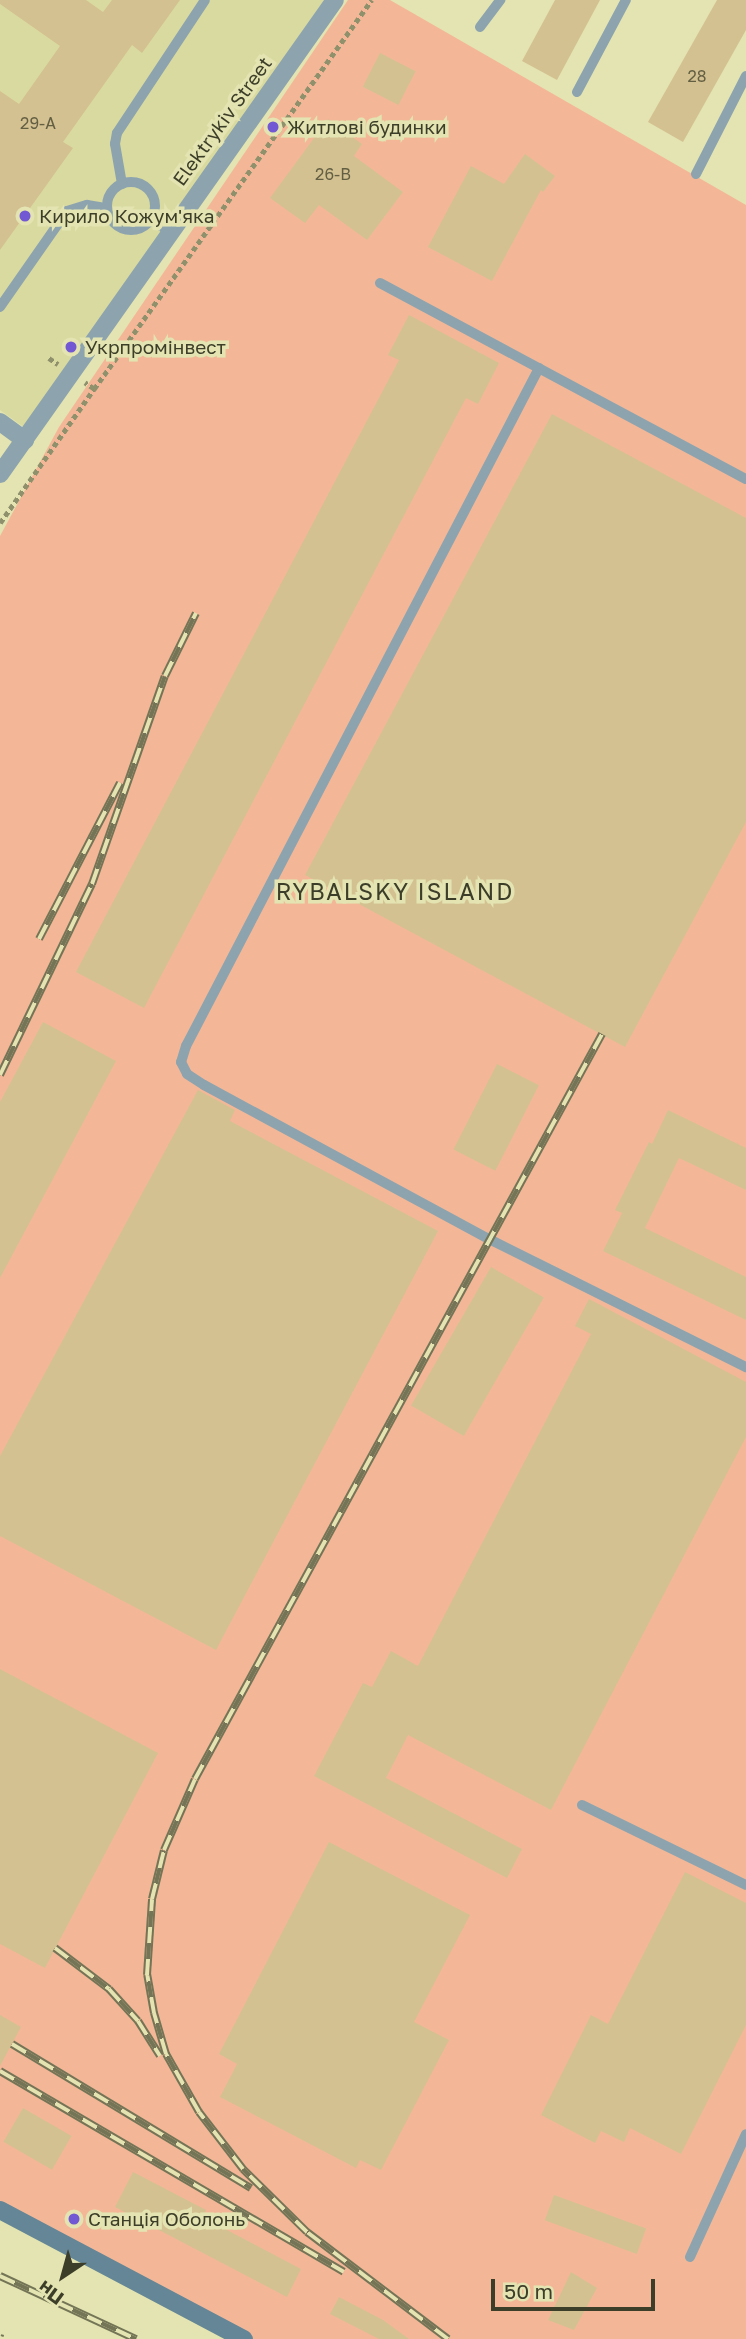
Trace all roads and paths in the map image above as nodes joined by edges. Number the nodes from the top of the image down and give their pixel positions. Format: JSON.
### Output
{"nodes":[{"id":1,"x":205,"y":0,"type":"edge"},
{"id":2,"x":371,"y":0,"type":"edge"},
{"id":3,"x":500,"y":0,"type":"edge"},
{"id":4,"x":626,"y":0,"type":"edge"},
{"id":5,"x":329,"y":3,"type":"edge"},
{"id":6,"x":480,"y":27,"type":"dead end"},
{"id":7,"x":746,"y":76,"type":"edge"},
{"id":8,"x":577,"y":92,"type":"dead end"},
{"id":9,"x":696,"y":174,"type":"dead end"},
{"id":10,"x":122,"y":184,"type":"junction"},
{"id":11,"x":107,"y":208,"type":"junction"},
{"id":12,"x":152,"y":219,"type":"junction"},
{"id":13,"x":169,"y":232,"type":"junction"},
{"id":14,"x":380,"y":283,"type":"dead end"},
{"id":15,"x":0,"y":307,"type":"edge"},
{"id":16,"x":539,"y":368,"type":"junction"},
{"id":17,"x":94,"y":389,"type":"dead end"},
{"id":18,"x":0,"y":422,"type":"edge"},
{"id":19,"x":24,"y":440,"type":"junction"},
{"id":20,"x":2,"y":469,"type":"edge"},
{"id":21,"x":746,"y":479,"type":"edge"},
{"id":22,"x":746,"y":1367,"type":"edge"},
{"id":23,"x":582,"y":1805,"type":"dead end"},
{"id":24,"x":746,"y":1885,"type":"edge"},
{"id":25,"x":746,"y":2134,"type":"edge"},
{"id":26,"x":0,"y":2210,"type":"edge"},
{"id":27,"x":690,"y":2257,"type":"dead end"},
{"id":28,"x":244,"y":2339,"type":"edge"}],
"edges":[{"from":1,"to":10,"type":"lane"},
{"from":2,"to":17,"type":"path"},
{"from":3,"to":6,"type":"lane"},
{"from":4,"to":8,"type":"lane"},
{"from":5,"to":13,"type":"street","name":"Elektrykiv Street"},
{"from":7,"to":9,"type":"lane"},
{"from":10,"to":11,"type":"lane"},
{"from":10,"to":12,"type":"lane"},
{"from":11,"to":12,"type":"lane"},
{"from":11,"to":15,"type":"lane"},
{"from":12,"to":13,"type":"lane"},
{"from":13,"to":19,"type":"street","name":"Elektrykiv Street"},
{"from":14,"to":16,"type":"lane"},
{"from":16,"to":21,"type":"lane"},
{"from":16,"to":22,"type":"lane"},
{"from":18,"to":19,"type":"street"},
{"from":19,"to":20,"type":"street","name":"Elektrykiv Street"},
{"from":23,"to":24,"type":"lane"},
{"from":25,"to":27,"type":"lane"},
{"from":26,"to":28,"type":"street"}]}
